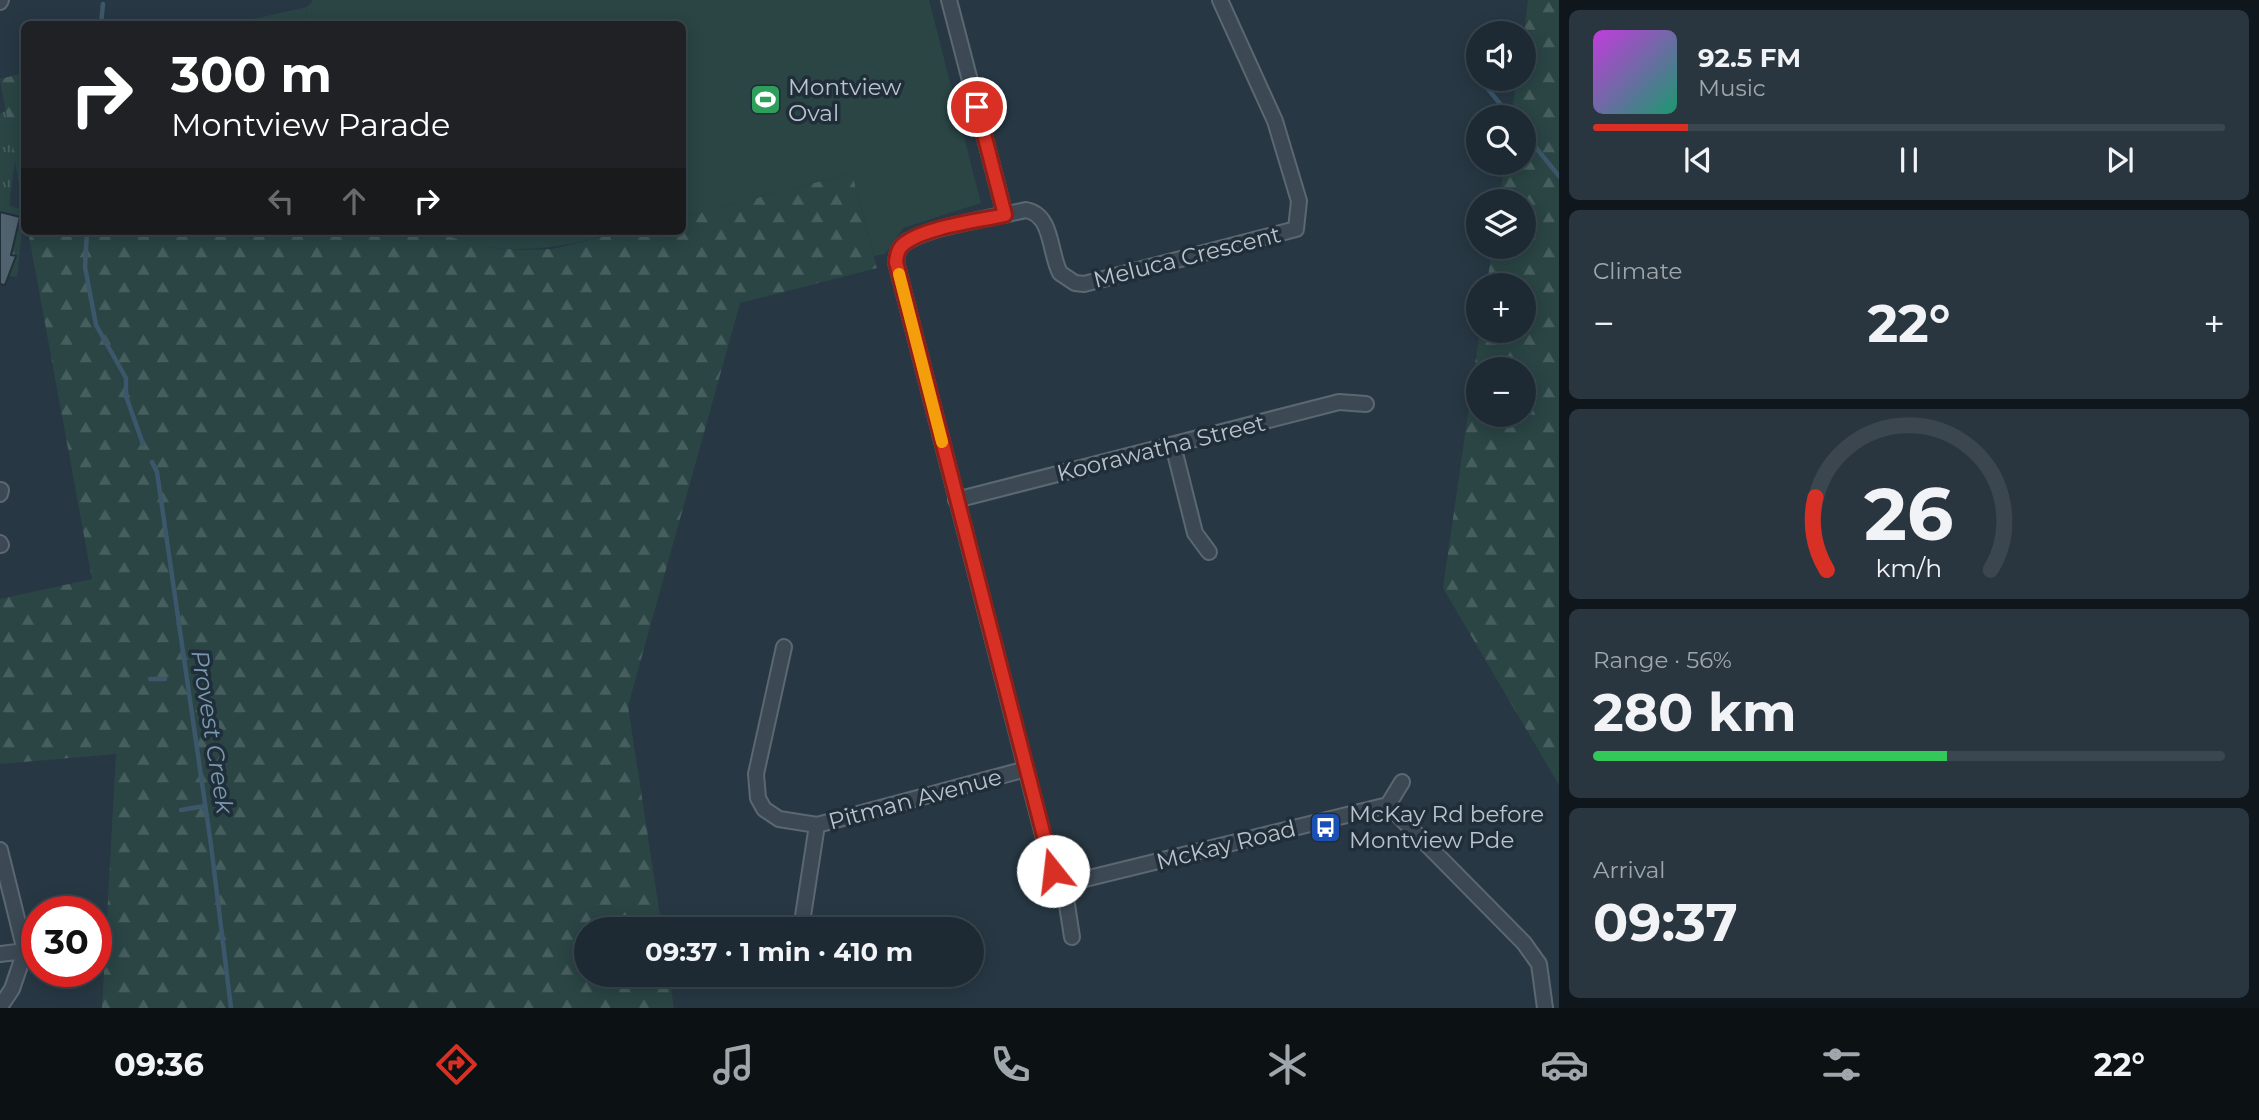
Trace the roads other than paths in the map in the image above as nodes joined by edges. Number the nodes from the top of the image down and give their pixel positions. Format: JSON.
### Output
{"nodes":[{"id":1,"x":949,"y":0,"type":"edge"},
{"id":2,"x":1220,"y":0,"type":"edge"},
{"id":3,"x":1005,"y":215,"type":"junction"},
{"id":4,"x":1366,"y":404,"type":"dead end"},
{"id":5,"x":1172,"y":445,"type":"junction"},
{"id":6,"x":956,"y":500,"type":"junction"},
{"id":7,"x":1209,"y":552,"type":"dead end"},
{"id":8,"x":784,"y":647,"type":"dead end"},
{"id":9,"x":1026,"y":769,"type":"junction"},
{"id":10,"x":1402,"y":782,"type":"dead end"},
{"id":11,"x":1388,"y":805,"type":"junction"},
{"id":12,"x":817,"y":825,"type":"junction"},
{"id":13,"x":0,"y":850,"type":"edge"},
{"id":14,"x":1063,"y":879,"type":"junction"},
{"id":15,"x":803,"y":917,"type":"edge"},
{"id":16,"x":21,"y":935,"type":"edge"},
{"id":17,"x":1072,"y":937,"type":"dead end"},
{"id":18,"x":21,"y":951,"type":"edge"},
{"id":19,"x":0,"y":954,"type":"edge"},
{"id":20,"x":21,"y":963,"type":"edge"},
{"id":21,"x":0,"y":1007,"type":"edge"},
{"id":22,"x":1545,"y":1008,"type":"edge"}],
"edges":[{"from":1,"to":3,"type":"street"},
{"from":2,"to":3,"type":"street","name":"Meluca Crescent"},
{"from":3,"to":6,"type":"street"},
{"from":4,"to":5,"type":"street","name":"Koorawatha Street"},
{"from":5,"to":6,"type":"street","name":"Koorawatha Street"},
{"from":5,"to":7,"type":"street"},
{"from":6,"to":9,"type":"street"},
{"from":8,"to":12,"type":"street","name":"Pitman Avenue"},
{"from":9,"to":12,"type":"street","name":"Pitman Avenue"},
{"from":9,"to":14,"type":"street"},
{"from":10,"to":11,"type":"street"},
{"from":11,"to":14,"type":"street","name":"McKay Road"},
{"from":11,"to":22,"type":"street"},
{"from":12,"to":15,"type":"street"},
{"from":13,"to":16,"type":"street"},
{"from":14,"to":17,"type":"street"},
{"from":18,"to":19,"type":"street"},
{"from":20,"to":21,"type":"street"}]}
